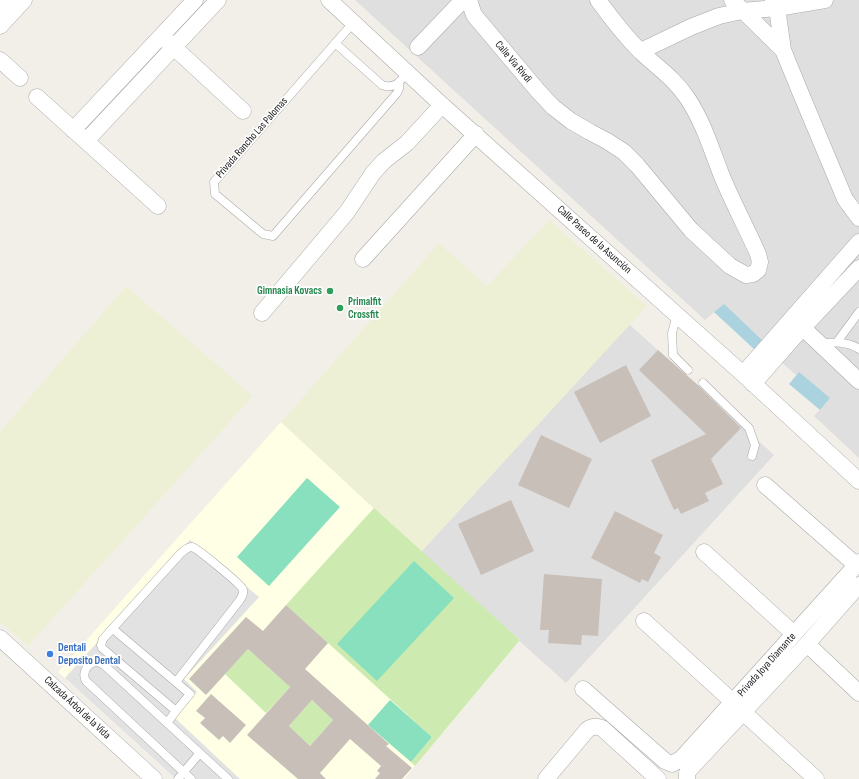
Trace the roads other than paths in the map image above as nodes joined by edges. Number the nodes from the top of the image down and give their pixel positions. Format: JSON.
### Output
{"nodes":[{"id":1,"x":6,"y":0,"type":"edge"},
{"id":2,"x":24,"y":0,"type":"edge"},
{"id":3,"x":195,"y":0,"type":"edge"},
{"id":4,"x":218,"y":0,"type":"edge"},
{"id":5,"x":329,"y":0,"type":"edge"},
{"id":6,"x":468,"y":0,"type":"edge"},
{"id":7,"x":598,"y":0,"type":"edge"},
{"id":8,"x":825,"y":0,"type":"edge"},
{"id":9,"x":454,"y":3,"type":"edge"},
{"id":10,"x":775,"y":4,"type":"edge"},
{"id":11,"x":737,"y":5,"type":"edge"},
{"id":12,"x":0,"y":6,"type":"edge"},
{"id":13,"x":474,"y":15,"type":"junction"},
{"id":14,"x":353,"y":23,"type":"junction"},
{"id":15,"x":0,"y":26,"type":"edge"},
{"id":16,"x":162,"y":35,"type":"junction"},
{"id":17,"x":335,"y":43,"type":"junction"},
{"id":18,"x":174,"y":46,"type":"junction"},
{"id":19,"x":418,"y":47,"type":"dead end"},
{"id":20,"x":784,"y":50,"type":"junction"},
{"id":21,"x":641,"y":51,"type":"junction"},
{"id":22,"x":0,"y":60,"type":"edge"},
{"id":23,"x":403,"y":77,"type":"junction"},
{"id":24,"x":20,"y":78,"type":"dead end"},
{"id":25,"x":37,"y":97,"type":"dead end"},
{"id":26,"x":442,"y":105,"type":"junction"},
{"id":27,"x":243,"y":111,"type":"dead end"},
{"id":28,"x":73,"y":130,"type":"junction"},
{"id":29,"x":476,"y":134,"type":"junction"},
{"id":30,"x":86,"y":141,"type":"junction"},
{"id":31,"x":158,"y":206,"type":"dead end"},
{"id":32,"x":859,"y":218,"type":"edge"},
{"id":33,"x":859,"y":242,"type":"edge"},
{"id":34,"x":363,"y":259,"type":"dead end"},
{"id":35,"x":859,"y":268,"type":"edge"},
{"id":36,"x":811,"y":309,"type":"junction"},
{"id":37,"x":262,"y":312,"type":"dead end"},
{"id":38,"x":859,"y":312,"type":"edge"},
{"id":39,"x":677,"y":315,"type":"junction"},
{"id":40,"x":803,"y":328,"type":"junction"},
{"id":41,"x":836,"y":342,"type":"junction"},
{"id":42,"x":821,"y":344,"type":"junction"},
{"id":43,"x":859,"y":349,"type":"edge"},
{"id":44,"x":688,"y":370,"type":"dead end"},
{"id":45,"x":748,"y":379,"type":"junction"},
{"id":46,"x":859,"y":381,"type":"edge"},
{"id":47,"x":703,"y":384,"type":"dead end"},
{"id":48,"x":752,"y":456,"type":"dead end"},
{"id":49,"x":859,"y":481,"type":"edge"},
{"id":50,"x":765,"y":485,"type":"dead end"},
{"id":51,"x":704,"y":552,"type":"dead end"},
{"id":52,"x":858,"y":564,"type":"edge"},
{"id":53,"x":859,"y":585,"type":"edge"},
{"id":54,"x":644,"y":621,"type":"dead end"},
{"id":55,"x":113,"y":629,"type":"junction"},
{"id":56,"x":794,"y":634,"type":"junction"},
{"id":57,"x":0,"y":638,"type":"edge"},
{"id":58,"x":807,"y":644,"type":"junction"},
{"id":59,"x":176,"y":682,"type":"junction"},
{"id":60,"x":583,"y":690,"type":"dead end"},
{"id":61,"x":859,"y":694,"type":"edge"},
{"id":62,"x":738,"y":707,"type":"junction"},
{"id":63,"x":176,"y":711,"type":"junction"},
{"id":64,"x":167,"y":723,"type":"junction"},
{"id":65,"x":199,"y":754,"type":"junction"},
{"id":66,"x":184,"y":772,"type":"junction"},
{"id":67,"x":147,"y":777,"type":"edge"},
{"id":68,"x":178,"y":779,"type":"edge"},
{"id":69,"x":191,"y":779,"type":"edge"},
{"id":70,"x":228,"y":779,"type":"edge"},
{"id":71,"x":546,"y":779,"type":"edge"},
{"id":72,"x":658,"y":779,"type":"edge"},
{"id":73,"x":686,"y":779,"type":"edge"},
{"id":74,"x":816,"y":779,"type":"edge"}],
"edges":[{"from":1,"to":12,"type":"street"},
{"from":2,"to":15,"type":"street"},
{"from":3,"to":16,"type":"street"},
{"from":4,"to":18,"type":"street"},
{"from":5,"to":14,"type":"street","name":"Calle Paseo de la Asunción"},
{"from":6,"to":13,"type":"street","name":"Calle Via Rivdi"},
{"from":7,"to":21,"type":"street"},
{"from":8,"to":10,"type":"street"},
{"from":9,"to":13,"type":"street"},
{"from":9,"to":19,"type":"street"},
{"from":10,"to":11,"type":"street"},
{"from":10,"to":20,"type":"street"},
{"from":11,"to":20,"type":"street"},
{"from":11,"to":21,"type":"street"},
{"from":13,"to":21,"type":"street","name":"Calle Via Rivdi"},
{"from":14,"to":17,"type":"lane","name":"Privada Rancho Las Palomas"},
{"from":14,"to":23,"type":"street","name":"Calle Paseo de la Asunción"},
{"from":16,"to":18,"type":"street"},
{"from":16,"to":28,"type":"street"},
{"from":17,"to":23,"type":"lane"},
{"from":17,"to":23,"type":"lane","name":"Privada Rancho Las Palomas"},
{"from":18,"to":27,"type":"street"},
{"from":18,"to":30,"type":"street"},
{"from":20,"to":32,"type":"street"},
{"from":22,"to":24,"type":"street"},
{"from":23,"to":26,"type":"street","name":"Calle Paseo de la Asunción"},
{"from":25,"to":28,"type":"street"},
{"from":26,"to":29,"type":"street","name":"Calle Paseo de la Asunción"},
{"from":26,"to":37,"type":"street"},
{"from":28,"to":30,"type":"street"},
{"from":29,"to":34,"type":"street"},
{"from":29,"to":39,"type":"street","name":"Calle Paseo de la Asunción"},
{"from":30,"to":31,"type":"street"},
{"from":33,"to":36,"type":"street"},
{"from":35,"to":36,"type":"street"},
{"from":36,"to":40,"type":"street"},
{"from":36,"to":45,"type":"street"},
{"from":38,"to":41,"type":"lane"},
{"from":39,"to":44,"type":"lane"},
{"from":39,"to":45,"type":"street","name":"Calle Paseo de la Asunción"},
{"from":40,"to":42,"type":"street"},
{"from":40,"to":45,"type":"street"},
{"from":41,"to":42,"type":"lane"},
{"from":41,"to":43,"type":"lane"},
{"from":42,"to":46,"type":"street"},
{"from":45,"to":49,"type":"street","name":"Calle Paseo de la Asunción"},
{"from":47,"to":48,"type":"lane"},
{"from":50,"to":52,"type":"street"},
{"from":51,"to":56,"type":"street"},
{"from":52,"to":56,"type":"street","name":"Privada Joya Diamante"},
{"from":53,"to":58,"type":"street","name":"Privada Joya Diamante"},
{"from":54,"to":62,"type":"street"},
{"from":55,"to":59,"type":"lane"},
{"from":55,"to":59,"type":"lane"},
{"from":55,"to":63,"type":"lane"},
{"from":56,"to":62,"type":"street","name":"Privada Joya Diamante"},
{"from":57,"to":67,"type":"street","name":"Calzada Árbol de la Vida"},
{"from":58,"to":61,"type":"street"},
{"from":58,"to":62,"type":"street","name":"Privada Joya Diamante"},
{"from":59,"to":63,"type":"lane"},
{"from":60,"to":62,"type":"street","name":"Privada Joya Diamante"},
{"from":62,"to":73,"type":"street","name":"Privada Joya Diamante"},
{"from":62,"to":74,"type":"street"},
{"from":63,"to":64,"type":"lane"},
{"from":64,"to":65,"type":"lane"},
{"from":64,"to":66,"type":"lane"},
{"from":65,"to":66,"type":"lane"},
{"from":65,"to":70,"type":"lane"},
{"from":66,"to":68,"type":"lane"},
{"from":66,"to":69,"type":"lane"},
{"from":71,"to":72,"type":"street"}]}
